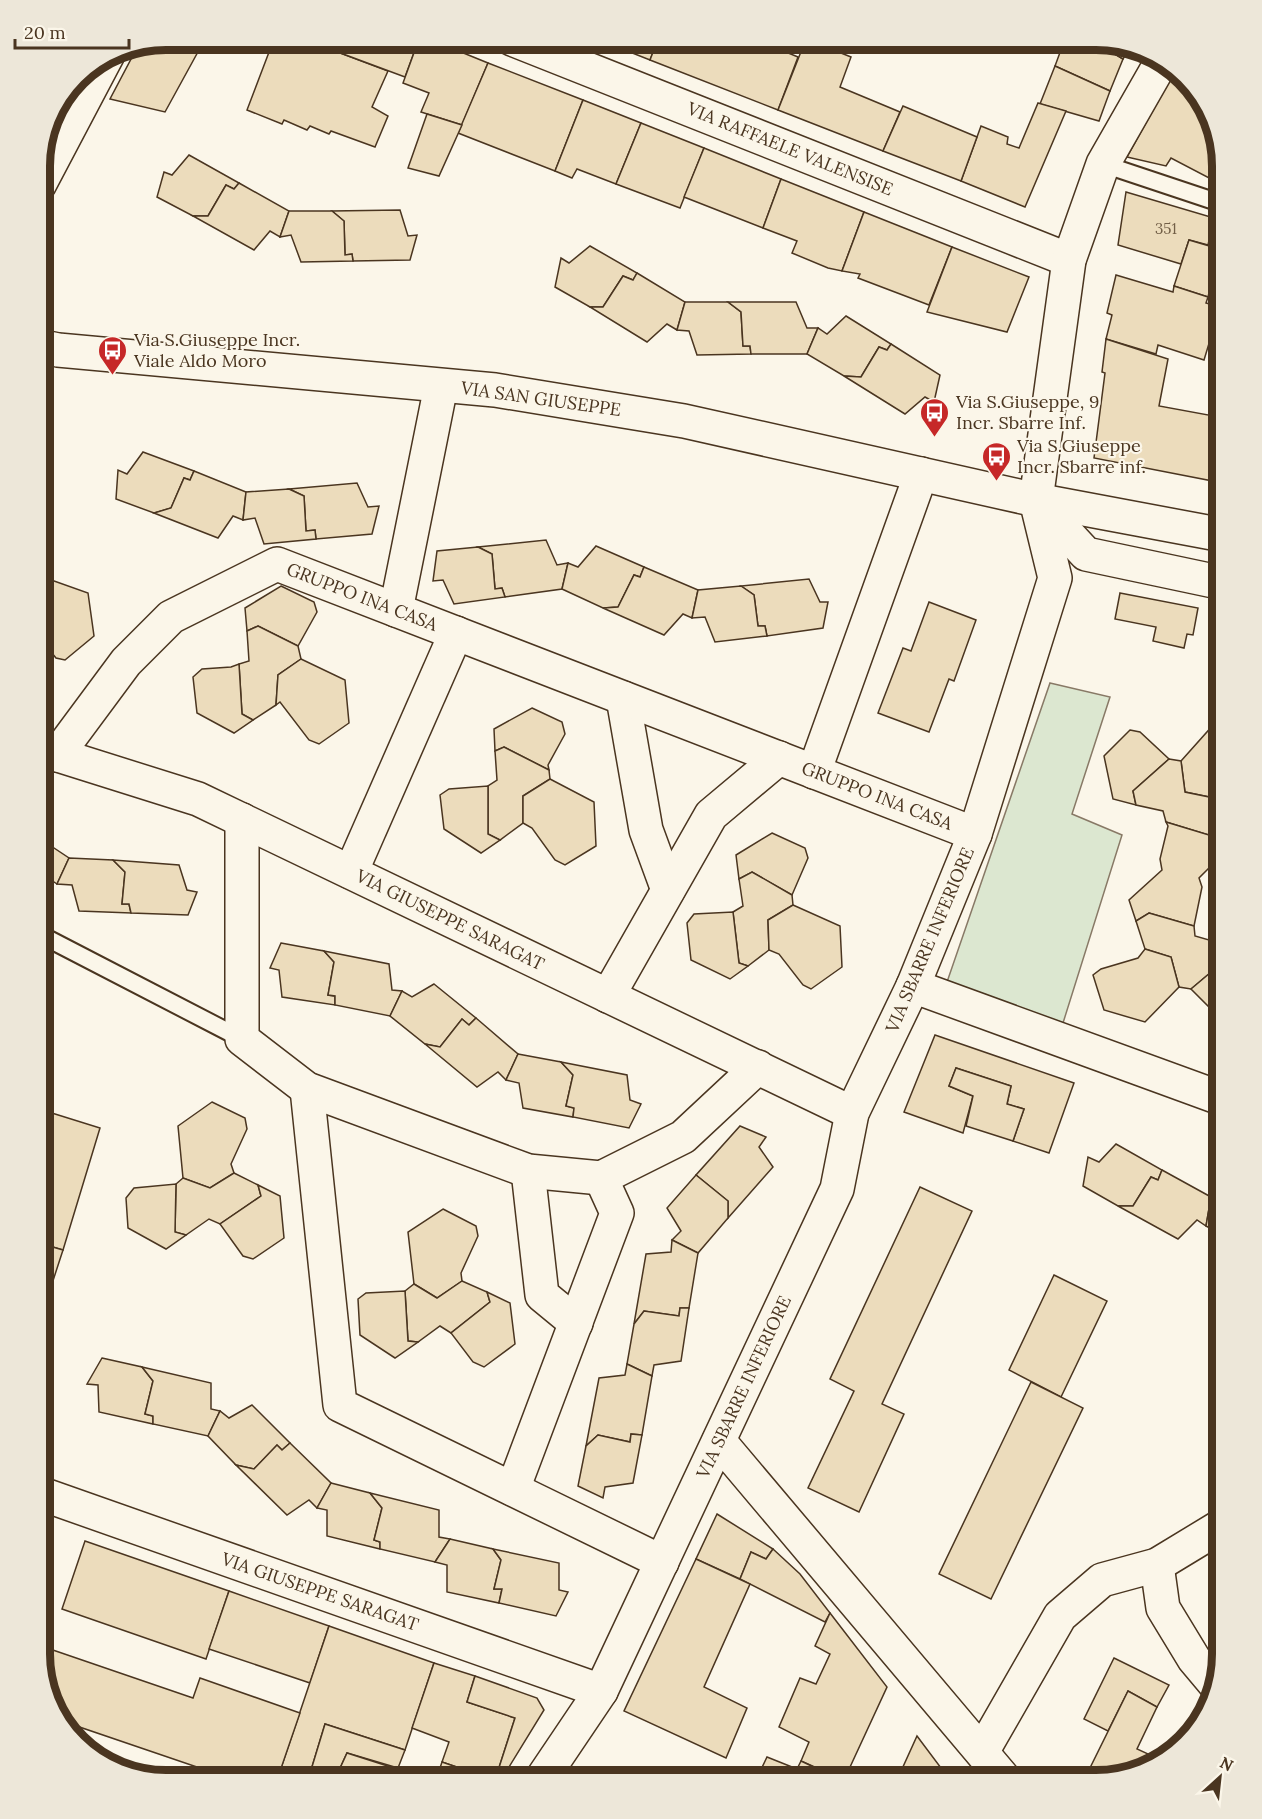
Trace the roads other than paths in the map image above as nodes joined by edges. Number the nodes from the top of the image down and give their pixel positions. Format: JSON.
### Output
{"nodes":[{"id":1,"x":540,"y":50,"type":"edge"},
{"id":2,"x":1158,"y":67,"type":"edge"},
{"id":3,"x":100,"y":70,"type":"edge"},
{"id":4,"x":50,"y":164,"type":"edge"},
{"id":5,"x":1103,"y":164,"type":"junction"},
{"id":6,"x":1212,"y":200,"type":"edge"},
{"id":7,"x":1069,"y":260,"type":"junction"},
{"id":8,"x":50,"y":348,"type":"edge"},
{"id":9,"x":441,"y":386,"type":"junction"},
{"id":10,"x":921,"y":474,"type":"junction"},
{"id":11,"x":1036,"y":500,"type":"junction"},
{"id":12,"x":1212,"y":533,"type":"edge"},
{"id":13,"x":1212,"y":581,"type":"edge"},
{"id":14,"x":396,"y":610,"type":"junction"},
{"id":15,"x":456,"y":633,"type":"junction"},
{"id":16,"x":623,"y":698,"type":"junction"},
{"id":17,"x":50,"y":750,"type":"edge"},
{"id":18,"x":50,"y":753,"type":"edge"},
{"id":19,"x":779,"y":758,"type":"junction"},
{"id":20,"x":814,"y":772,"type":"junction"},
{"id":21,"x":242,"y":820,"type":"junction"},
{"id":22,"x":975,"y":834,"type":"junction"},
{"id":23,"x":351,"y":872,"type":"junction"},
{"id":24,"x":668,"y":890,"type":"junction"},
{"id":25,"x":50,"y":940,"type":"edge"},
{"id":26,"x":913,"y":986,"type":"junction"},
{"id":27,"x":608,"y":996,"type":"junction"},
{"id":28,"x":242,"y":1039,"type":"junction"},
{"id":29,"x":758,"y":1067,"type":"junction"},
{"id":30,"x":307,"y":1089,"type":"junction"},
{"id":31,"x":1212,"y":1095,"type":"edge"},
{"id":32,"x":852,"y":1113,"type":"junction"},
{"id":33,"x":528,"y":1171,"type":"junction"},
{"id":34,"x":601,"y":1178,"type":"junction"},
{"id":35,"x":576,"y":1323,"type":"junction"},
{"id":36,"x":719,"y":1441,"type":"junction"},
{"id":37,"x":513,"y":1489,"type":"junction"},
{"id":38,"x":50,"y":1497,"type":"edge"},
{"id":39,"x":1212,"y":1532,"type":"edge"},
{"id":40,"x":662,"y":1562,"type":"junction"},
{"id":41,"x":1157,"y":1564,"type":"junction"},
{"id":42,"x":1210,"y":1678,"type":"edge"},
{"id":43,"x":601,"y":1691,"type":"junction"},
{"id":44,"x":982,"y":1752,"type":"junction"},
{"id":45,"x":548,"y":1769,"type":"edge"},
{"id":46,"x":997,"y":1770,"type":"edge"}],
"edges":[{"from":1,"to":7,"type":"street","name":"VIA RAFFAELE VALENSISE"},
{"from":2,"to":5,"type":"street","name":"VIA SBARRE INFERIORE"},
{"from":3,"to":4,"type":"street"},
{"from":5,"to":6,"type":"lane"},
{"from":5,"to":7,"type":"street","name":"VIA SBARRE INFERIORE"},
{"from":7,"to":11,"type":"street","name":"VIA SBARRE INFERIORE"},
{"from":8,"to":9,"type":"street","name":"VIA SAN GIUSEPPE"},
{"from":9,"to":10,"type":"street","name":"VIA SAN GIUSEPPE"},
{"from":9,"to":14,"type":"street"},
{"from":10,"to":11,"type":"street","name":"VIA SAN GIUSEPPE"},
{"from":10,"to":20,"type":"street"},
{"from":11,"to":12,"type":"street","name":"VIA SAN GIUSEPPE"},
{"from":11,"to":13,"type":"street"},
{"from":11,"to":22,"type":"street","name":"VIA SBARRE INFERIORE"},
{"from":14,"to":15,"type":"street","name":"GRUPPO INA CASA"},
{"from":14,"to":17,"type":"street","name":"GRUPPO INA CASA"},
{"from":15,"to":16,"type":"street","name":"GRUPPO INA CASA"},
{"from":15,"to":23,"type":"street","name":"GRUPPO INA CASA"},
{"from":16,"to":19,"type":"street","name":"GRUPPO INA CASA"},
{"from":16,"to":24,"type":"street"},
{"from":18,"to":21,"type":"street","name":"VIA GIUSEPPE SARAGAT"},
{"from":19,"to":20,"type":"street","name":"GRUPPO INA CASA"},
{"from":19,"to":24,"type":"street","name":"GRUPPO INA CASA"},
{"from":20,"to":22,"type":"street","name":"GRUPPO INA CASA"},
{"from":21,"to":23,"type":"street","name":"VIA GIUSEPPE SARAGAT"},
{"from":21,"to":28,"type":"street"},
{"from":22,"to":26,"type":"street","name":"VIA SBARRE INFERIORE"},
{"from":23,"to":27,"type":"street","name":"VIA GIUSEPPE SARAGAT"},
{"from":24,"to":27,"type":"street","name":"GRUPPO INA CASA"},
{"from":25,"to":28,"type":"lane"},
{"from":26,"to":31,"type":"street"},
{"from":26,"to":32,"type":"street","name":"VIA SBARRE INFERIORE"},
{"from":27,"to":29,"type":"street","name":"VIA GIUSEPPE SARAGAT"},
{"from":28,"to":30,"type":"street"},
{"from":29,"to":32,"type":"street","name":"VIA GIUSEPPE SARAGAT"},
{"from":29,"to":34,"type":"street"},
{"from":30,"to":33,"type":"street"},
{"from":30,"to":37,"type":"street"},
{"from":32,"to":36,"type":"street","name":"VIA SBARRE INFERIORE"},
{"from":33,"to":34,"type":"street"},
{"from":33,"to":35,"type":"street"},
{"from":34,"to":35,"type":"street"},
{"from":35,"to":37,"type":"street"},
{"from":36,"to":40,"type":"street","name":"VIA SBARRE INFERIORE"},
{"from":36,"to":44,"type":"street"},
{"from":37,"to":40,"type":"street"},
{"from":38,"to":43,"type":"street","name":"VIA GIUSEPPE SARAGAT"},
{"from":39,"to":41,"type":"street"},
{"from":40,"to":43,"type":"street","name":"VIA SBARRE INFERIORE"},
{"from":41,"to":42,"type":"street"},
{"from":41,"to":44,"type":"street"},
{"from":43,"to":45,"type":"street","name":"VIA SBARRE INFERIORE"},
{"from":44,"to":46,"type":"street"}]}
